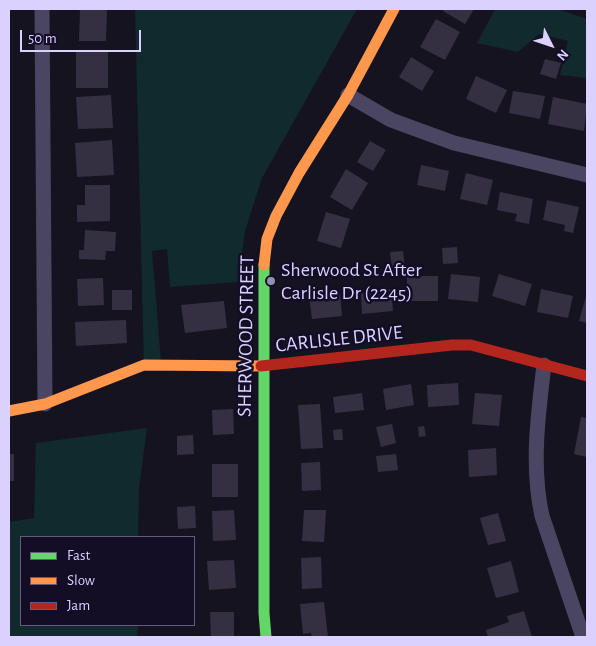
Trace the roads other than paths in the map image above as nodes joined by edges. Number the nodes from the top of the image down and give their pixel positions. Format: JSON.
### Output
{"nodes":[{"id":1,"x":42,"y":9,"type":"edge"},
{"id":2,"x":394,"y":9,"type":"edge"},
{"id":3,"x":348,"y":95,"type":"junction"},
{"id":4,"x":587,"y":175,"type":"edge"},
{"id":5,"x":544,"y":365,"type":"junction"},
{"id":6,"x":263,"y":366,"type":"junction"},
{"id":7,"x":587,"y":376,"type":"edge"},
{"id":8,"x":45,"y":404,"type":"junction"},
{"id":9,"x":9,"y":411,"type":"edge"},
{"id":10,"x":266,"y":637,"type":"edge"},
{"id":11,"x":583,"y":637,"type":"edge"}],
"edges":[{"from":1,"to":8,"type":"street"},
{"from":2,"to":3,"type":"street","name":"SHERWOOD STREET"},
{"from":3,"to":4,"type":"street"},
{"from":3,"to":6,"type":"street","name":"SHERWOOD STREET"},
{"from":5,"to":6,"type":"street","name":"CARLISLE DRIVE"},
{"from":5,"to":7,"type":"street","name":"CARLISLE DRIVE"},
{"from":5,"to":11,"type":"street"},
{"from":6,"to":8,"type":"street","name":"CARLISLE DRIVE"},
{"from":6,"to":10,"type":"street","name":"SHERWOOD STREET"},
{"from":8,"to":9,"type":"street","name":"CARLISLE DRIVE"}]}
